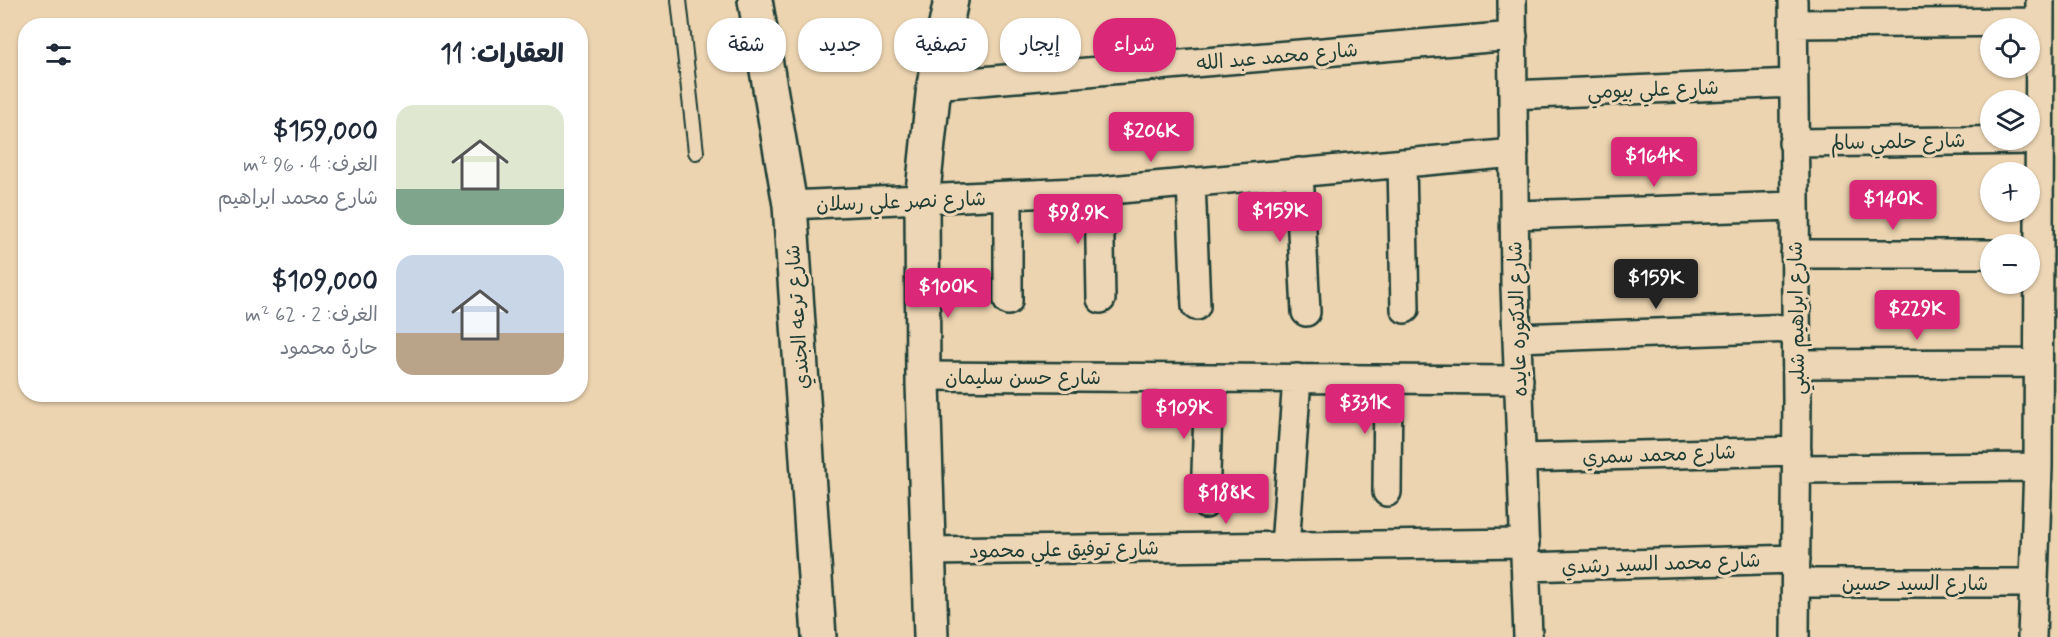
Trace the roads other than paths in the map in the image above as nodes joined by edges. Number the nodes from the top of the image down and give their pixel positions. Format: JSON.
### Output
{"nodes":[{"id":1,"x":679,"y":0,"type":"edge"},
{"id":2,"x":756,"y":0,"type":"edge"},
{"id":3,"x":951,"y":0,"type":"edge"},
{"id":4,"x":1512,"y":0,"type":"edge"},
{"id":5,"x":2040,"y":11,"type":"edge"},
{"id":6,"x":1793,"y":12,"type":"edge"},
{"id":7,"x":1513,"y":36,"type":"junction"},
{"id":8,"x":1792,"y":83,"type":"junction"},
{"id":9,"x":934,"y":85,"type":"junction"},
{"id":10,"x":2040,"y":90,"type":"edge"},
{"id":11,"x":1513,"y":95,"type":"junction"},
{"id":12,"x":1980,"y":141,"type":"edge"},
{"id":13,"x":1793,"y":143,"type":"junction"},
{"id":14,"x":2039,"y":150,"type":"edge"},
{"id":15,"x":696,"y":152,"type":"dead end"},
{"id":16,"x":1514,"y":153,"type":"junction"},
{"id":17,"x":1402,"y":163,"type":"junction"},
{"id":18,"x":1299,"y":172,"type":"junction"},
{"id":19,"x":1191,"y":182,"type":"junction"},
{"id":20,"x":1099,"y":191,"type":"junction"},
{"id":21,"x":1008,"y":196,"type":"junction"},
{"id":22,"x":922,"y":201,"type":"junction"},
{"id":23,"x":790,"y":205,"type":"junction"},
{"id":24,"x":1794,"y":206,"type":"junction"},
{"id":25,"x":1515,"y":215,"type":"junction"},
{"id":26,"x":2035,"y":234,"type":"edge"},
{"id":27,"x":1795,"y":254,"type":"junction"},
{"id":28,"x":1980,"y":254,"type":"edge"},
{"id":29,"x":2035,"y":294,"type":"edge"},
{"id":30,"x":1101,"y":298,"type":"dead end"},
{"id":31,"x":1008,"y":301,"type":"dead end"},
{"id":32,"x":1196,"y":306,"type":"dead end"},
{"id":33,"x":1405,"y":309,"type":"dead end"},
{"id":34,"x":1306,"y":312,"type":"dead end"},
{"id":35,"x":1796,"y":328,"type":"junction"},
{"id":36,"x":1517,"y":338,"type":"junction"},
{"id":37,"x":2038,"y":363,"type":"junction"},
{"id":38,"x":1797,"y":364,"type":"junction"},
{"id":39,"x":922,"y":376,"type":"junction"},
{"id":40,"x":1209,"y":378,"type":"junction"},
{"id":41,"x":1297,"y":378,"type":"junction"},
{"id":42,"x":1388,"y":379,"type":"junction"},
{"id":43,"x":1519,"y":380,"type":"junction"},
{"id":44,"x":1521,"y":458,"type":"junction"},
{"id":45,"x":1797,"y":460,"type":"junction"},
{"id":46,"x":2038,"y":467,"type":"junction"},
{"id":47,"x":1387,"y":492,"type":"dead end"},
{"id":48,"x":1205,"y":504,"type":"dead end"},
{"id":49,"x":1285,"y":547,"type":"junction"},
{"id":50,"x":928,"y":551,"type":"junction"},
{"id":51,"x":1525,"y":555,"type":"junction"},
{"id":52,"x":1796,"y":571,"type":"junction"},
{"id":53,"x":2034,"y":583,"type":"junction"},
{"id":54,"x":819,"y":637,"type":"edge"},
{"id":55,"x":931,"y":637,"type":"edge"},
{"id":56,"x":1528,"y":637,"type":"edge"},
{"id":57,"x":1796,"y":637,"type":"edge"},
{"id":58,"x":2032,"y":637,"type":"edge"}],
"edges":[{"from":1,"to":15,"type":"lane"},
{"from":2,"to":23,"type":"main road","name":"شارع ترعه الجندي"},
{"from":3,"to":9,"type":"main road"},
{"from":4,"to":7,"type":"street","name":"شارع الدكتوره عايده"},
{"from":5,"to":6,"type":"street"},
{"from":5,"to":10,"type":"street"},
{"from":6,"to":8,"type":"street","name":"شارع ابراهيم شلبي"},
{"from":7,"to":9,"type":"street","name":"شارع محمد عبد الله"},
{"from":7,"to":11,"type":"street","name":"شارع الدكتوره عايده"},
{"from":8,"to":11,"type":"street","name":"شارع علي بيومي"},
{"from":8,"to":13,"type":"street","name":"شارع ابراهيم شلبي"},
{"from":9,"to":22,"type":"main road"},
{"from":11,"to":16,"type":"street","name":"شارع الدكتوره عايده"},
{"from":12,"to":13,"type":"street","name":"شارع حلمي سالم"},
{"from":13,"to":24,"type":"street","name":"شارع ابراهيم شلبي"},
{"from":14,"to":26,"type":"street"},
{"from":16,"to":17,"type":"street","name":"شارع نصر علي رسلان"},
{"from":16,"to":25,"type":"street","name":"شارع الدكتوره عايده"},
{"from":17,"to":18,"type":"street","name":"شارع نصر علي رسلان"},
{"from":17,"to":33,"type":"street"},
{"from":18,"to":19,"type":"street","name":"شارع نصر علي رسلان"},
{"from":18,"to":34,"type":"street"},
{"from":19,"to":20,"type":"street","name":"شارع نصر علي رسلان"},
{"from":19,"to":32,"type":"street"},
{"from":20,"to":21,"type":"street","name":"شارع نصر علي رسلان"},
{"from":20,"to":30,"type":"street"},
{"from":21,"to":22,"type":"street","name":"شارع نصر علي رسلان"},
{"from":21,"to":31,"type":"street"},
{"from":22,"to":23,"type":"street","name":"شارع نصر علي رسلان"},
{"from":22,"to":39,"type":"main road"},
{"from":23,"to":54,"type":"main road","name":"شارع ترعه الجندي"},
{"from":24,"to":25,"type":"street"},
{"from":24,"to":27,"type":"street","name":"شارع ابراهيم شلبي"},
{"from":25,"to":36,"type":"street","name":"شارع الدكتوره عايده"},
{"from":27,"to":28,"type":"street"},
{"from":27,"to":35,"type":"street","name":"شارع ابراهيم شلبي"},
{"from":29,"to":37,"type":"street"},
{"from":35,"to":36,"type":"street"},
{"from":35,"to":38,"type":"street","name":"شارع ابراهيم شلبي"},
{"from":36,"to":43,"type":"street","name":"شارع الدكتوره عايده"},
{"from":37,"to":38,"type":"street"},
{"from":37,"to":46,"type":"street"},
{"from":38,"to":45,"type":"street","name":"شارع ابراهيم شلبي"},
{"from":39,"to":40,"type":"street","name":"شارع حسن سليمان"},
{"from":39,"to":50,"type":"main road"},
{"from":40,"to":41,"type":"street","name":"شارع حسن سليمان"},
{"from":40,"to":48,"type":"street"},
{"from":41,"to":42,"type":"street","name":"شارع حسن سليمان"},
{"from":41,"to":49,"type":"street"},
{"from":42,"to":43,"type":"street","name":"شارع حسن سليمان"},
{"from":42,"to":47,"type":"street"},
{"from":43,"to":44,"type":"street","name":"شارع الدكتوره عايده"},
{"from":44,"to":45,"type":"street","name":"شارع محمد سمري"},
{"from":44,"to":51,"type":"street","name":"شارع الدكتوره عايده"},
{"from":45,"to":46,"type":"street","name":"شارع محمد سمري"},
{"from":45,"to":52,"type":"street","name":"شارع ابراهيم شلبي"},
{"from":46,"to":53,"type":"street"},
{"from":49,"to":50,"type":"street","name":"شارع توفيق علي محمود"},
{"from":49,"to":51,"type":"street","name":"شارع توفيق علي محمود"},
{"from":50,"to":55,"type":"main road"},
{"from":51,"to":52,"type":"street","name":"شارع محمد السيد رشدي"},
{"from":51,"to":56,"type":"street","name":"شارع الدكتوره عايده"},
{"from":52,"to":53,"type":"street","name":"شارع السيد حسين"},
{"from":52,"to":57,"type":"street","name":"شارع ابراهيم شلبي"},
{"from":53,"to":58,"type":"street"}]}
